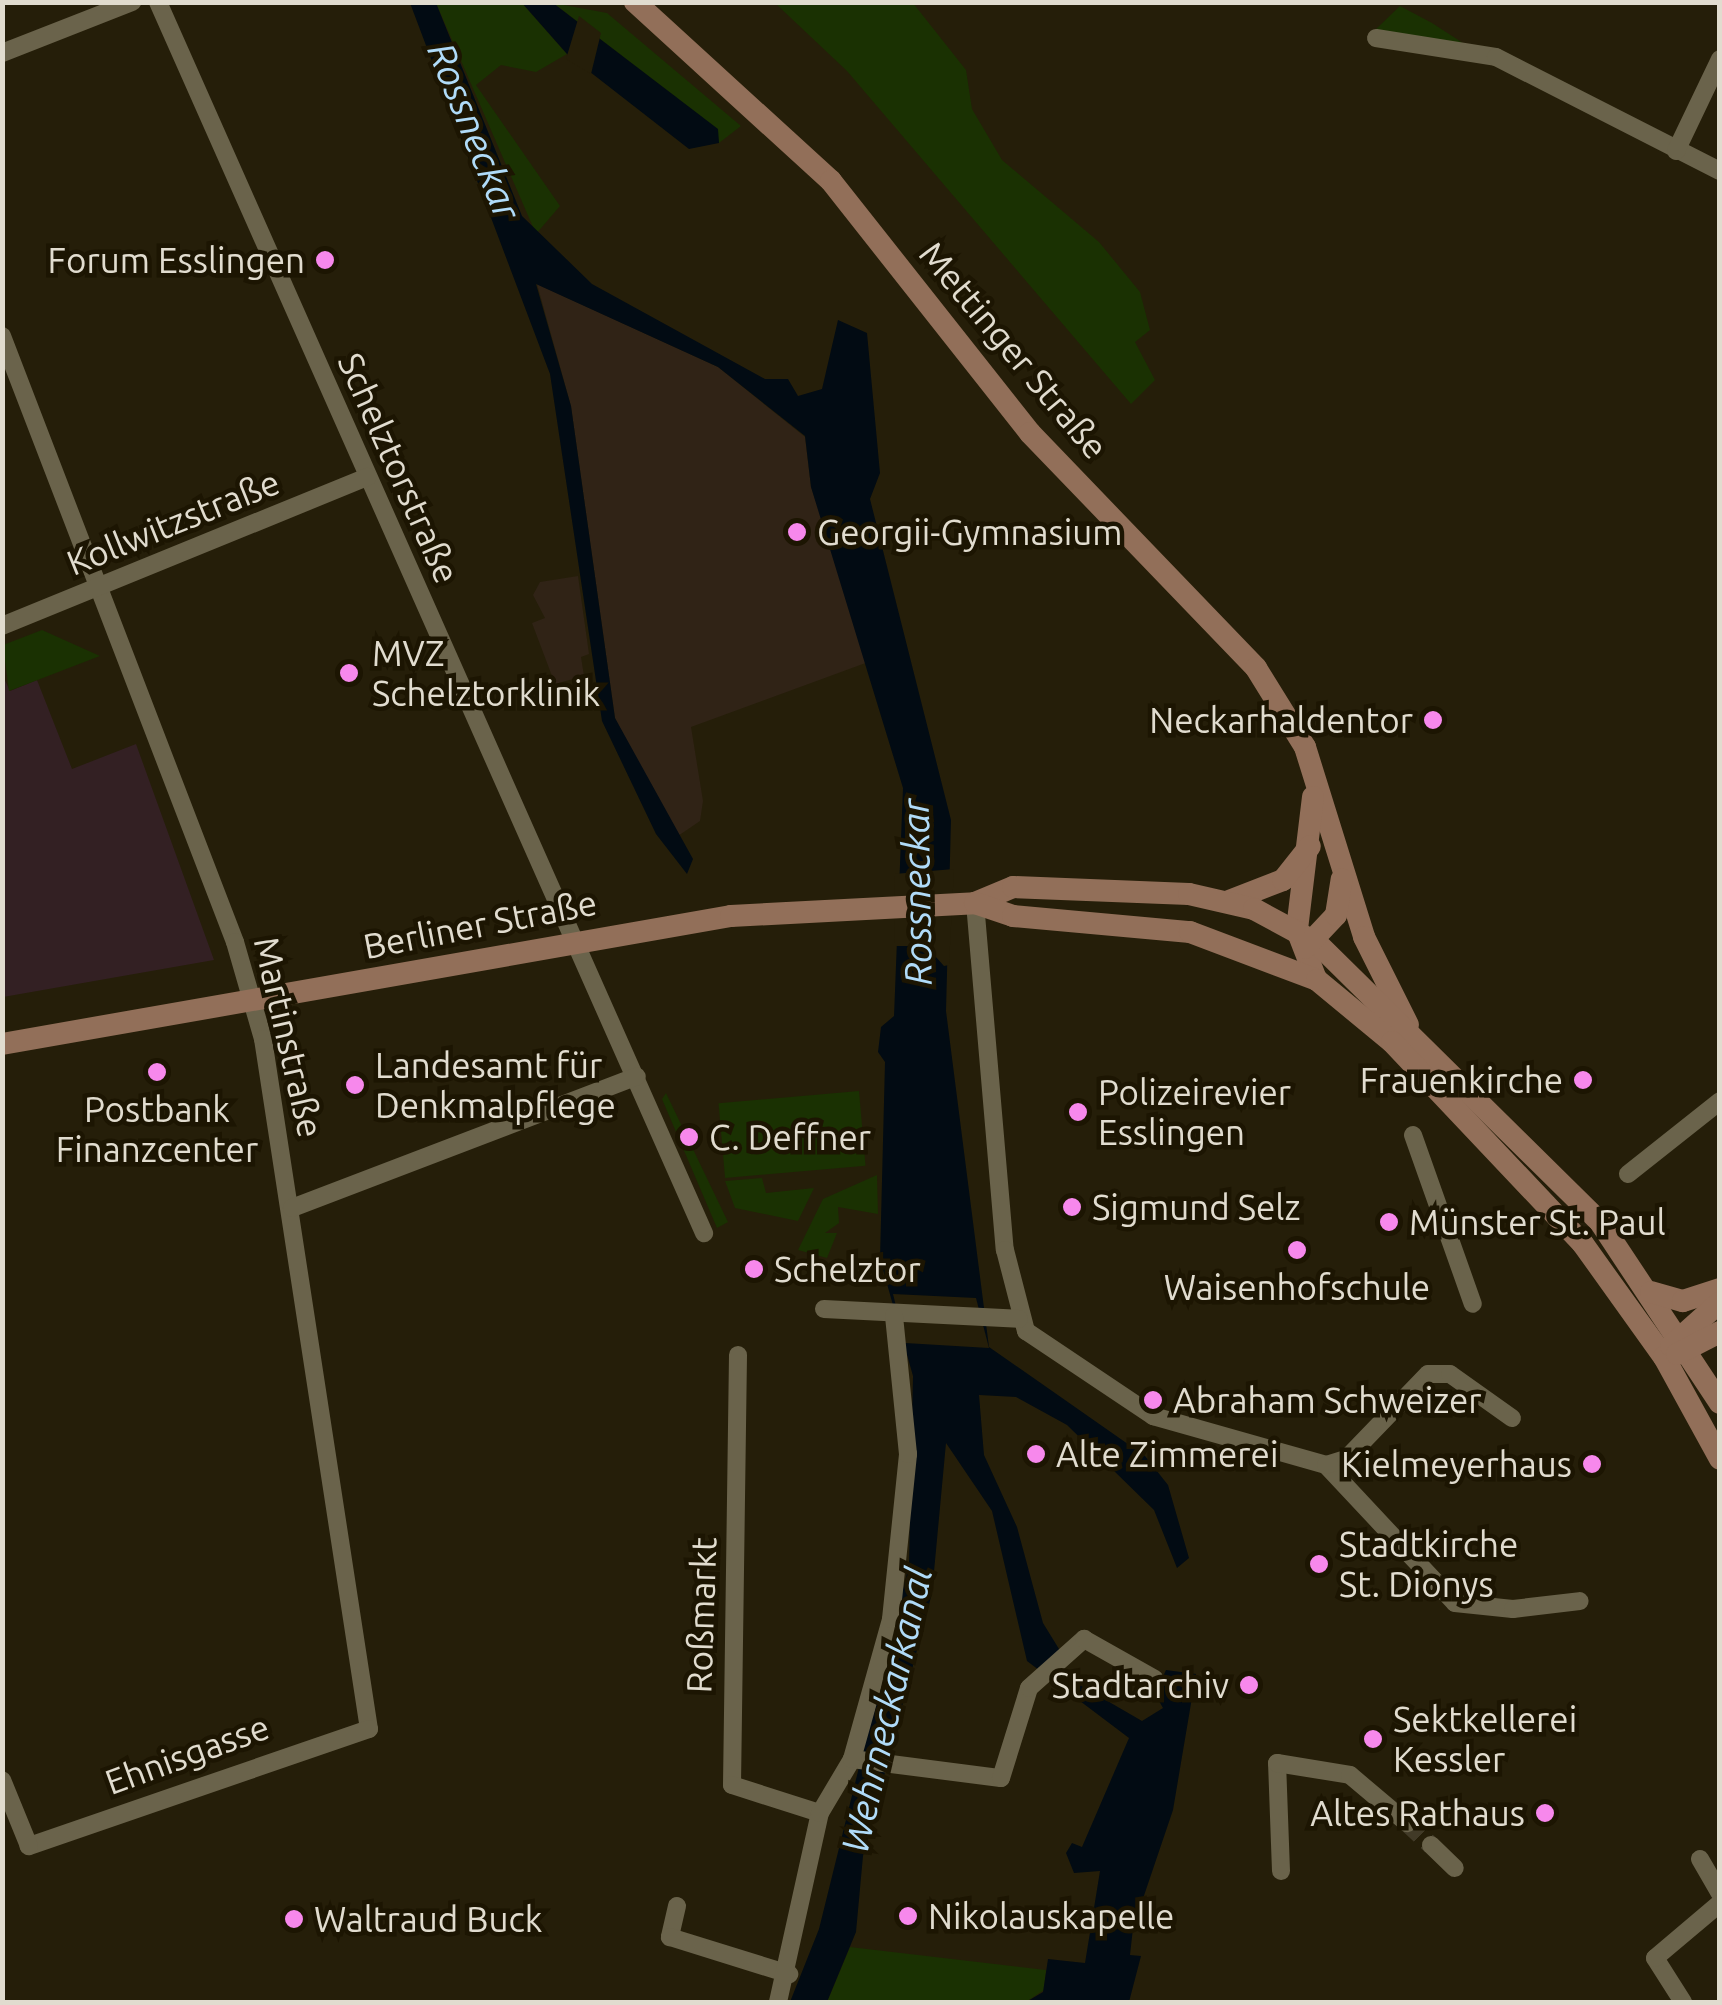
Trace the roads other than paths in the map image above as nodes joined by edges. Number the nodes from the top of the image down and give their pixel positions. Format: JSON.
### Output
{"nodes":[{"id":1,"x":132,"y":2,"type":"edge"},
{"id":2,"x":158,"y":2,"type":"edge"},
{"id":3,"x":635,"y":2,"type":"edge"},
{"id":4,"x":1376,"y":38,"type":"dead end"},
{"id":5,"x":2,"y":54,"type":"edge"},
{"id":6,"x":1720,"y":58,"type":"edge"},
{"id":7,"x":1676,"y":151,"type":"junction"},
{"id":8,"x":1720,"y":171,"type":"edge"},
{"id":9,"x":2,"y":336,"type":"edge"},
{"id":10,"x":368,"y":477,"type":"junction"},
{"id":11,"x":101,"y":588,"type":"junction"},
{"id":12,"x":2,"y":626,"type":"edge"},
{"id":13,"x":1312,"y":764,"type":"junction"},
{"id":14,"x":1313,"y":838,"type":"junction"},
{"id":15,"x":1342,"y":870,"type":"junction"},
{"id":16,"x":1230,"y":901,"type":"junction"},
{"id":17,"x":966,"y":904,"type":"junction"},
{"id":18,"x":576,"y":941,"type":"junction"},
{"id":19,"x":1304,"y":941,"type":"junction"},
{"id":20,"x":1268,"y":956,"type":"junction"},
{"id":21,"x":1317,"y":980,"type":"junction"},
{"id":22,"x":254,"y":1004,"type":"junction"},
{"id":23,"x":1408,"y":1025,"type":"junction"},
{"id":24,"x":2,"y":1044,"type":"edge"},
{"id":25,"x":636,"y":1076,"type":"junction"},
{"id":26,"x":1720,"y":1101,"type":"edge"},
{"id":27,"x":1413,"y":1135,"type":"dead end"},
{"id":28,"x":1628,"y":1174,"type":"dead end"},
{"id":29,"x":292,"y":1208,"type":"junction"},
{"id":30,"x":704,"y":1234,"type":"dead end"},
{"id":31,"x":1720,"y":1290,"type":"edge"},
{"id":32,"x":1651,"y":1292,"type":"junction"},
{"id":33,"x":1720,"y":1302,"type":"edge"},
{"id":34,"x":1473,"y":1304,"type":"dead end"},
{"id":35,"x":824,"y":1309,"type":"dead end"},
{"id":36,"x":896,"y":1316,"type":"junction"},
{"id":37,"x":1020,"y":1319,"type":"junction"},
{"id":38,"x":1720,"y":1332,"type":"edge"},
{"id":39,"x":1684,"y":1344,"type":"junction"},
{"id":40,"x":738,"y":1355,"type":"dead end"},
{"id":41,"x":1664,"y":1357,"type":"junction"},
{"id":42,"x":1720,"y":1403,"type":"edge"},
{"id":43,"x":1512,"y":1418,"type":"dead end"},
{"id":44,"x":1720,"y":1459,"type":"edge"},
{"id":45,"x":1326,"y":1465,"type":"junction"},
{"id":46,"x":1580,"y":1601,"type":"dead end"},
{"id":47,"x":1154,"y":1679,"type":"dead end"},
{"id":48,"x":369,"y":1729,"type":"joint"},
{"id":49,"x":857,"y":1761,"type":"junction"},
{"id":50,"x":2,"y":1780,"type":"edge"},
{"id":51,"x":820,"y":1812,"type":"junction"},
{"id":52,"x":1407,"y":1823,"type":"tunnel mouth"},
{"id":53,"x":1431,"y":1845,"type":"tunnel mouth"},
{"id":54,"x":1700,"y":1859,"type":"dead end"},
{"id":55,"x":1456,"y":1868,"type":"dead end"},
{"id":56,"x":1280,"y":1871,"type":"dead end"},
{"id":57,"x":1720,"y":1893,"type":"edge"},
{"id":58,"x":1720,"y":1904,"type":"edge"},
{"id":59,"x":677,"y":1906,"type":"dead end"},
{"id":60,"x":788,"y":1974,"type":"junction"},
{"id":61,"x":778,"y":2002,"type":"edge"},
{"id":62,"x":1683,"y":2002,"type":"edge"}],
"edges":[{"from":1,"to":5,"type":"street"},
{"from":2,"to":10,"type":"street","name":"Schelztorstraße"},
{"from":3,"to":13,"type":"main road","name":"Mettinger Straße"},
{"from":4,"to":7,"type":"street"},
{"from":6,"to":7,"type":"street"},
{"from":7,"to":8,"type":"street"},
{"from":9,"to":11,"type":"street","name":"Martinstraße"},
{"from":10,"to":11,"type":"street","name":"Kollwitzstraße"},
{"from":10,"to":18,"type":"street","name":"Schelztorstraße"},
{"from":11,"to":12,"type":"street","name":"Kollwitzstraße"},
{"from":11,"to":22,"type":"street","name":"Martinstraße"},
{"from":13,"to":14,"type":"main road","name":"Mettinger Straße"},
{"from":13,"to":15,"type":"main road","name":"Mettinger Straße"},
{"from":14,"to":16,"type":"main road"},
{"from":14,"to":19,"type":"main road","name":"Mettinger Straße"},
{"from":15,"to":19,"type":"main road","name":"Mettinger Straße"},
{"from":15,"to":23,"type":"main road","name":"Mettinger Straße"},
{"from":16,"to":17,"type":"main road","name":"Berliner Straße"},
{"from":16,"to":19,"type":"main road","name":"Berliner Straße"},
{"from":17,"to":18,"type":"main road","name":"Berliner Straße"},
{"from":17,"to":20,"type":"main road","name":"Berliner Straße"},
{"from":17,"to":37,"type":"street"},
{"from":18,"to":22,"type":"main road","name":"Berliner Straße"},
{"from":18,"to":25,"type":"street","name":"Schelztorstraße"},
{"from":19,"to":20,"type":"main road","name":"Berliner Straße"},
{"from":19,"to":21,"type":"main road","name":"Berliner Straße"},
{"from":19,"to":23,"type":"main road","name":"Berliner Straße"},
{"from":20,"to":21,"type":"main road","name":"Berliner Straße"},
{"from":21,"to":41,"type":"main road","name":"Berliner Straße"},
{"from":22,"to":24,"type":"main road","name":"Berliner Straße"},
{"from":22,"to":29,"type":"street","name":"Martinstraße"},
{"from":23,"to":32,"type":"main road","name":"Berliner Straße"},
{"from":25,"to":29,"type":"street"},
{"from":25,"to":30,"type":"street","name":"Schelztorstraße"},
{"from":26,"to":28,"type":"street"},
{"from":27,"to":34,"type":"street"},
{"from":29,"to":48,"type":"street","name":"Martinstraße"},
{"from":31,"to":32,"type":"main road"},
{"from":32,"to":39,"type":"main road","name":"Berliner Straße"},
{"from":33,"to":39,"type":"main road"},
{"from":35,"to":36,"type":"street"},
{"from":36,"to":37,"type":"street"},
{"from":36,"to":49,"type":"street"},
{"from":37,"to":45,"type":"street"},
{"from":38,"to":39,"type":"main road"},
{"from":39,"to":41,"type":"main road"},
{"from":39,"to":42,"type":"main road","name":"Berliner Straße"},
{"from":40,"to":51,"type":"street","name":"Roßmarkt"},
{"from":41,"to":44,"type":"main road","name":"Berliner Straße"},
{"from":43,"to":45,"type":"street"},
{"from":45,"to":46,"type":"street"},
{"from":47,"to":49,"type":"street"},
{"from":48,"to":50,"type":"street","name":"Ehnisgasse"},
{"from":49,"to":51,"type":"street"},
{"from":51,"to":60,"type":"street"},
{"from":52,"to":56,"type":"street"},
{"from":53,"to":55,"type":"street"},
{"from":54,"to":57,"type":"street"},
{"from":58,"to":62,"type":"street"},
{"from":59,"to":60,"type":"street"},
{"from":60,"to":61,"type":"street"}]}
